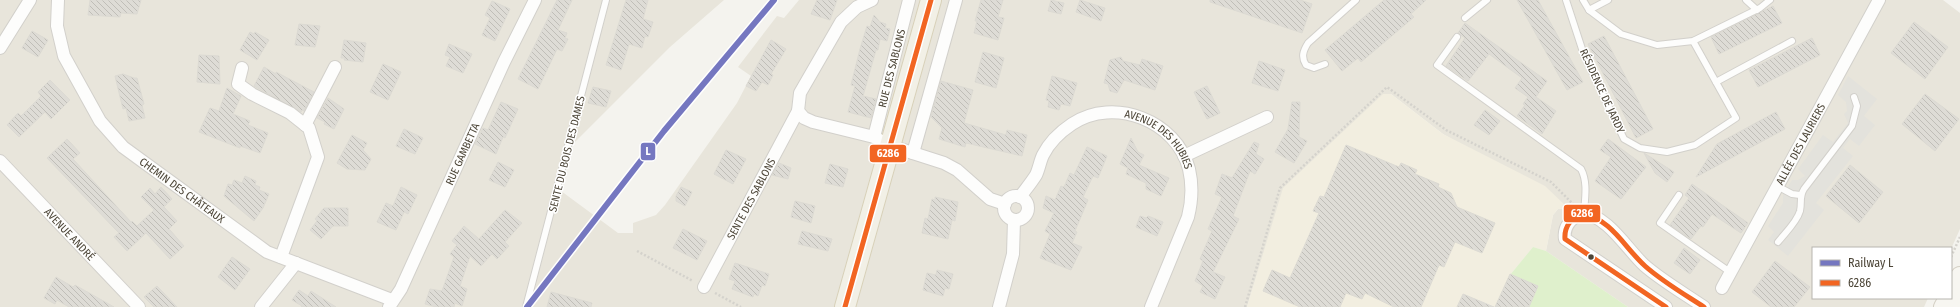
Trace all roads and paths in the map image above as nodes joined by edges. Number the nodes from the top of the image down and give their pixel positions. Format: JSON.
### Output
{"nodes":[{"id":1,"x":30,"y":0,"type":"edge"},
{"id":2,"x":58,"y":0,"type":"edge"},
{"id":3,"x":535,"y":0,"type":"edge"},
{"id":4,"x":606,"y":0,"type":"edge"},
{"id":5,"x":872,"y":0,"type":"edge"},
{"id":6,"x":909,"y":0,"type":"edge"},
{"id":7,"x":931,"y":0,"type":"edge"},
{"id":8,"x":956,"y":0,"type":"edge"},
{"id":9,"x":1356,"y":0,"type":"edge"},
{"id":10,"x":1487,"y":0,"type":"edge"},
{"id":11,"x":1566,"y":0,"type":"edge"},
{"id":12,"x":1583,"y":0,"type":"edge"},
{"id":13,"x":1608,"y":0,"type":"edge"},
{"id":14,"x":1746,"y":0,"type":"edge"},
{"id":15,"x":1770,"y":0,"type":"edge"},
{"id":16,"x":1879,"y":0,"type":"edge"},
{"id":17,"x":1590,"y":10,"type":"junction"},
{"id":18,"x":1757,"y":10,"type":"junction"},
{"id":19,"x":1466,"y":18,"type":"dead end"},
{"id":20,"x":1457,"y":37,"type":"dead end"},
{"id":21,"x":1693,"y":41,"type":"junction"},
{"id":22,"x":1792,"y":41,"type":"dead end"},
{"id":23,"x":0,"y":48,"type":"edge"},
{"id":24,"x":1325,"y":64,"type":"dead end"},
{"id":25,"x":335,"y":67,"type":"dead end"},
{"id":26,"x":242,"y":68,"type":"dead end"},
{"id":27,"x":1716,"y":82,"type":"junction"},
{"id":28,"x":1854,"y":97,"type":"dead end"},
{"id":29,"x":798,"y":111,"type":"junction"},
{"id":30,"x":1267,"y":117,"type":"dead end"},
{"id":31,"x":305,"y":125,"type":"junction"},
{"id":32,"x":886,"y":140,"type":"junction"},
{"id":33,"x":913,"y":153,"type":"junction"},
{"id":34,"x":1184,"y":156,"type":"junction"},
{"id":35,"x":0,"y":161,"type":"edge"},
{"id":36,"x":1777,"y":186,"type":"junction"},
{"id":37,"x":1679,"y":195,"type":"dead end"},
{"id":38,"x":1800,"y":195,"type":"junction"},
{"id":39,"x":1020,"y":197,"type":"junction"},
{"id":40,"x":1005,"y":204,"type":"junction"},
{"id":41,"x":1583,"y":213,"type":"junction"},
{"id":42,"x":1014,"y":220,"type":"junction"},
{"id":43,"x":1960,"y":238,"type":"edge"},
{"id":44,"x":1778,"y":242,"type":"dead end"},
{"id":45,"x":637,"y":251,"type":"dead end"},
{"id":46,"x":1952,"y":255,"type":"edge"},
{"id":47,"x":281,"y":257,"type":"junction"},
{"id":48,"x":296,"y":263,"type":"junction"},
{"id":49,"x":1730,"y":272,"type":"junction"},
{"id":50,"x":1960,"y":276,"type":"edge"},
{"id":51,"x":704,"y":287,"type":"junction"},
{"id":52,"x":1722,"y":288,"type":"dead end"},
{"id":53,"x":1952,"y":290,"type":"edge"},
{"id":54,"x":1960,"y":303,"type":"edge"},
{"id":55,"x":390,"y":304,"type":"edge"},
{"id":56,"x":138,"y":307,"type":"edge"},
{"id":57,"x":261,"y":307,"type":"edge"},
{"id":58,"x":526,"y":307,"type":"edge"},
{"id":59,"x":741,"y":307,"type":"edge"},
{"id":60,"x":845,"y":307,"type":"edge"},
{"id":61,"x":999,"y":307,"type":"edge"},
{"id":62,"x":1151,"y":307,"type":"edge"},
{"id":63,"x":1244,"y":307,"type":"edge"},
{"id":64,"x":1666,"y":307,"type":"edge"},
{"id":65,"x":1704,"y":307,"type":"edge"},
{"id":66,"x":1959,"y":307,"type":"edge"}],
"edges":[{"from":1,"to":23,"type":"street"},
{"from":2,"to":47,"type":"street","name":"CHEMIN DES CHÂTEAUX"},
{"from":3,"to":55,"type":"street","name":"RUE GAMBETTA"},
{"from":4,"to":58,"type":"lane","name":"SENTE DU BOIS DES DAMES"},
{"from":5,"to":29,"type":"street"},
{"from":6,"to":32,"type":"street","name":"RUE DES SABLONS"},
{"from":7,"to":32,"type":"main road"},
{"from":8,"to":33,"type":"street"},
{"from":9,"to":24,"type":"lane"},
{"from":10,"to":19,"type":"lane"},
{"from":11,"to":27,"type":"lane","name":"RÉSIDENCE DE JARDY"},
{"from":12,"to":17,"type":"lane"},
{"from":13,"to":17,"type":"lane"},
{"from":14,"to":18,"type":"lane"},
{"from":15,"to":18,"type":"lane"},
{"from":16,"to":36,"type":"street","name":"ALLÉE DES LAURIERS"},
{"from":17,"to":21,"type":"lane"},
{"from":18,"to":21,"type":"lane"},
{"from":20,"to":41,"type":"lane"},
{"from":21,"to":27,"type":"lane","name":"RÉSIDENCE DE JARDY"},
{"from":22,"to":27,"type":"lane"},
{"from":25,"to":31,"type":"street"},
{"from":26,"to":31,"type":"street"},
{"from":28,"to":38,"type":"lane"},
{"from":29,"to":32,"type":"street"},
{"from":29,"to":51,"type":"street","name":"SENTE DES SABLONS"},
{"from":30,"to":34,"type":"street"},
{"from":31,"to":47,"type":"street"},
{"from":32,"to":33,"type":"street"},
{"from":32,"to":60,"type":"main road"},
{"from":33,"to":40,"type":"street"},
{"from":34,"to":39,"type":"street","name":"AVENUE DES HUBIES"},
{"from":34,"to":62,"type":"street","name":"AVENUE DES HUBIES"},
{"from":35,"to":56,"type":"street","name":"AVENUE ANDRÉ"},
{"from":36,"to":38,"type":"lane"},
{"from":36,"to":49,"type":"street","name":"ALLÉE DES LAURIERS"},
{"from":37,"to":49,"type":"lane"},
{"from":38,"to":44,"type":"lane"},
{"from":39,"to":40,"type":"street"},
{"from":39,"to":42,"type":"street"},
{"from":40,"to":42,"type":"street"},
{"from":41,"to":63,"type":"path"},
{"from":41,"to":64,"type":"street"},
{"from":41,"to":65,"type":"street"},
{"from":42,"to":61,"type":"street"},
{"from":43,"to":46,"type":"path"},
{"from":45,"to":51,"type":"path"},
{"from":47,"to":48,"type":"street","name":"CHEMIN DES CHÂTEAUX"},
{"from":48,"to":55,"type":"street","name":"CHEMIN DES CHÂTEAUX"},
{"from":48,"to":57,"type":"street"},
{"from":49,"to":52,"type":"street","name":"ALLÉE DES LAURIERS"},
{"from":50,"to":53,"type":"main road"},
{"from":51,"to":59,"type":"path"},
{"from":54,"to":66,"type":"main road"}]}
